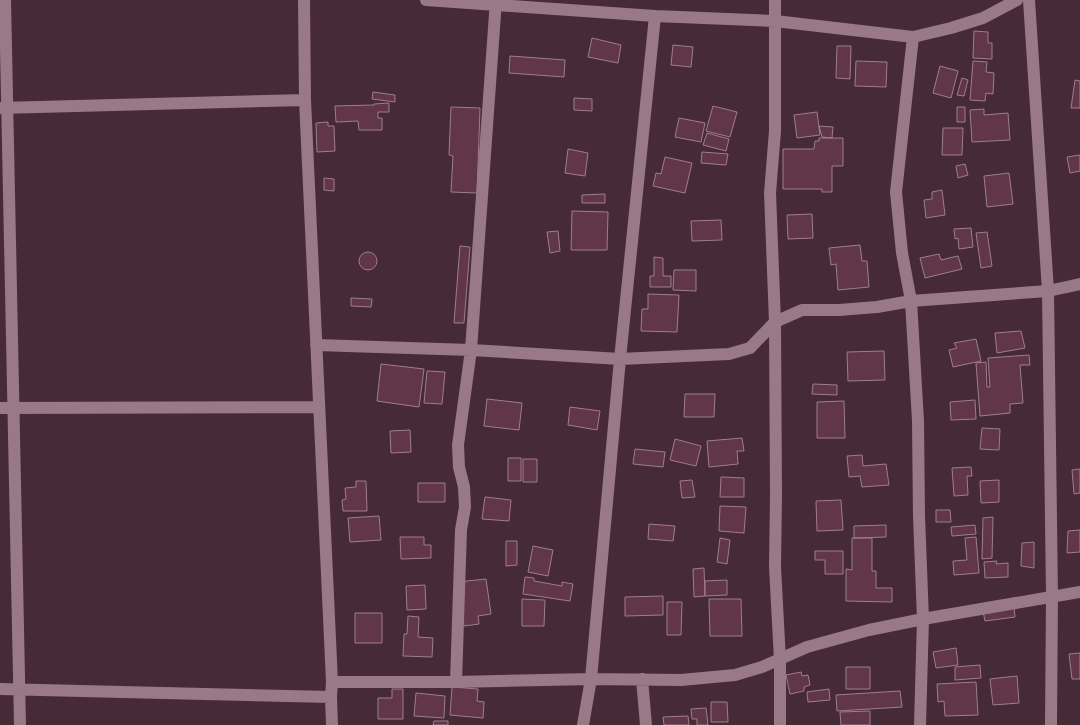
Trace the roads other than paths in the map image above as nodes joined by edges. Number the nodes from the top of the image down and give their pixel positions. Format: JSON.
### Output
{"nodes":[{"id":1,"x":5,"y":0,"type":"edge"},
{"id":2,"x":304,"y":0,"type":"edge"},
{"id":3,"x":426,"y":0,"type":"edge"},
{"id":4,"x":775,"y":0,"type":"edge"},
{"id":5,"x":1017,"y":0,"type":"edge"},
{"id":6,"x":1029,"y":0,"type":"edge"},
{"id":7,"x":496,"y":3,"type":"edge"},
{"id":8,"x":656,"y":16,"type":"junction"},
{"id":9,"x":774,"y":21,"type":"junction"},
{"id":10,"x":913,"y":37,"type":"junction"},
{"id":11,"x":305,"y":100,"type":"junction"},
{"id":12,"x":4,"y":108,"type":"edge"},
{"id":13,"x":1080,"y":284,"type":"edge"},
{"id":14,"x":1048,"y":291,"type":"junction"},
{"id":15,"x":911,"y":301,"type":"junction"},
{"id":16,"x":775,"y":322,"type":"junction"},
{"id":17,"x":316,"y":345,"type":"junction"},
{"id":18,"x":471,"y":350,"type":"junction"},
{"id":19,"x":620,"y":359,"type":"junction"},
{"id":20,"x":319,"y":407,"type":"junction"},
{"id":21,"x":0,"y":408,"type":"edge"},
{"id":22,"x":13,"y":408,"type":"junction"},
{"id":23,"x":1080,"y":592,"type":"edge"},
{"id":24,"x":1052,"y":596,"type":"junction"},
{"id":25,"x":923,"y":618,"type":"junction"},
{"id":26,"x":780,"y":660,"type":"junction"},
{"id":27,"x":591,"y":679,"type":"junction"},
{"id":28,"x":642,"y":679,"type":"junction"},
{"id":29,"x":332,"y":682,"type":"junction"},
{"id":30,"x":456,"y":682,"type":"junction"},
{"id":31,"x":0,"y":689,"type":"edge"},
{"id":32,"x":18,"y":689,"type":"junction"},
{"id":33,"x":331,"y":697,"type":"junction"},
{"id":34,"x":20,"y":725,"type":"edge"},
{"id":35,"x":332,"y":725,"type":"edge"},
{"id":36,"x":583,"y":725,"type":"edge"},
{"id":37,"x":646,"y":725,"type":"edge"},
{"id":38,"x":780,"y":725,"type":"edge"},
{"id":39,"x":920,"y":725,"type":"edge"},
{"id":40,"x":1051,"y":725,"type":"edge"}],
"edges":[{"from":1,"to":12,"type":"street"},
{"from":2,"to":11,"type":"street"},
{"from":3,"to":7,"type":"street"},
{"from":4,"to":9,"type":"street"},
{"from":5,"to":10,"type":"street"},
{"from":6,"to":14,"type":"street"},
{"from":7,"to":8,"type":"street"},
{"from":7,"to":18,"type":"street"},
{"from":8,"to":9,"type":"street"},
{"from":8,"to":19,"type":"street"},
{"from":9,"to":10,"type":"street"},
{"from":9,"to":16,"type":"street"},
{"from":10,"to":15,"type":"street"},
{"from":11,"to":12,"type":"street"},
{"from":11,"to":17,"type":"street"},
{"from":12,"to":22,"type":"street"},
{"from":13,"to":14,"type":"street"},
{"from":14,"to":15,"type":"street"},
{"from":14,"to":24,"type":"street"},
{"from":15,"to":16,"type":"street"},
{"from":15,"to":25,"type":"street"},
{"from":16,"to":19,"type":"street"},
{"from":16,"to":26,"type":"street"},
{"from":17,"to":18,"type":"street"},
{"from":17,"to":20,"type":"street"},
{"from":18,"to":19,"type":"street"},
{"from":18,"to":30,"type":"street"},
{"from":19,"to":27,"type":"street"},
{"from":20,"to":22,"type":"street"},
{"from":20,"to":29,"type":"street"},
{"from":21,"to":22,"type":"street"},
{"from":22,"to":32,"type":"street"},
{"from":23,"to":24,"type":"street"},
{"from":24,"to":25,"type":"street"},
{"from":24,"to":40,"type":"street"},
{"from":25,"to":26,"type":"street"},
{"from":25,"to":39,"type":"street"},
{"from":26,"to":28,"type":"street"},
{"from":26,"to":38,"type":"street"},
{"from":27,"to":28,"type":"street"},
{"from":27,"to":30,"type":"street"},
{"from":27,"to":36,"type":"street"},
{"from":28,"to":37,"type":"street"},
{"from":29,"to":30,"type":"street"},
{"from":29,"to":33,"type":"street"},
{"from":31,"to":32,"type":"street"},
{"from":32,"to":33,"type":"street"},
{"from":32,"to":34,"type":"street"},
{"from":33,"to":35,"type":"street"}]}
